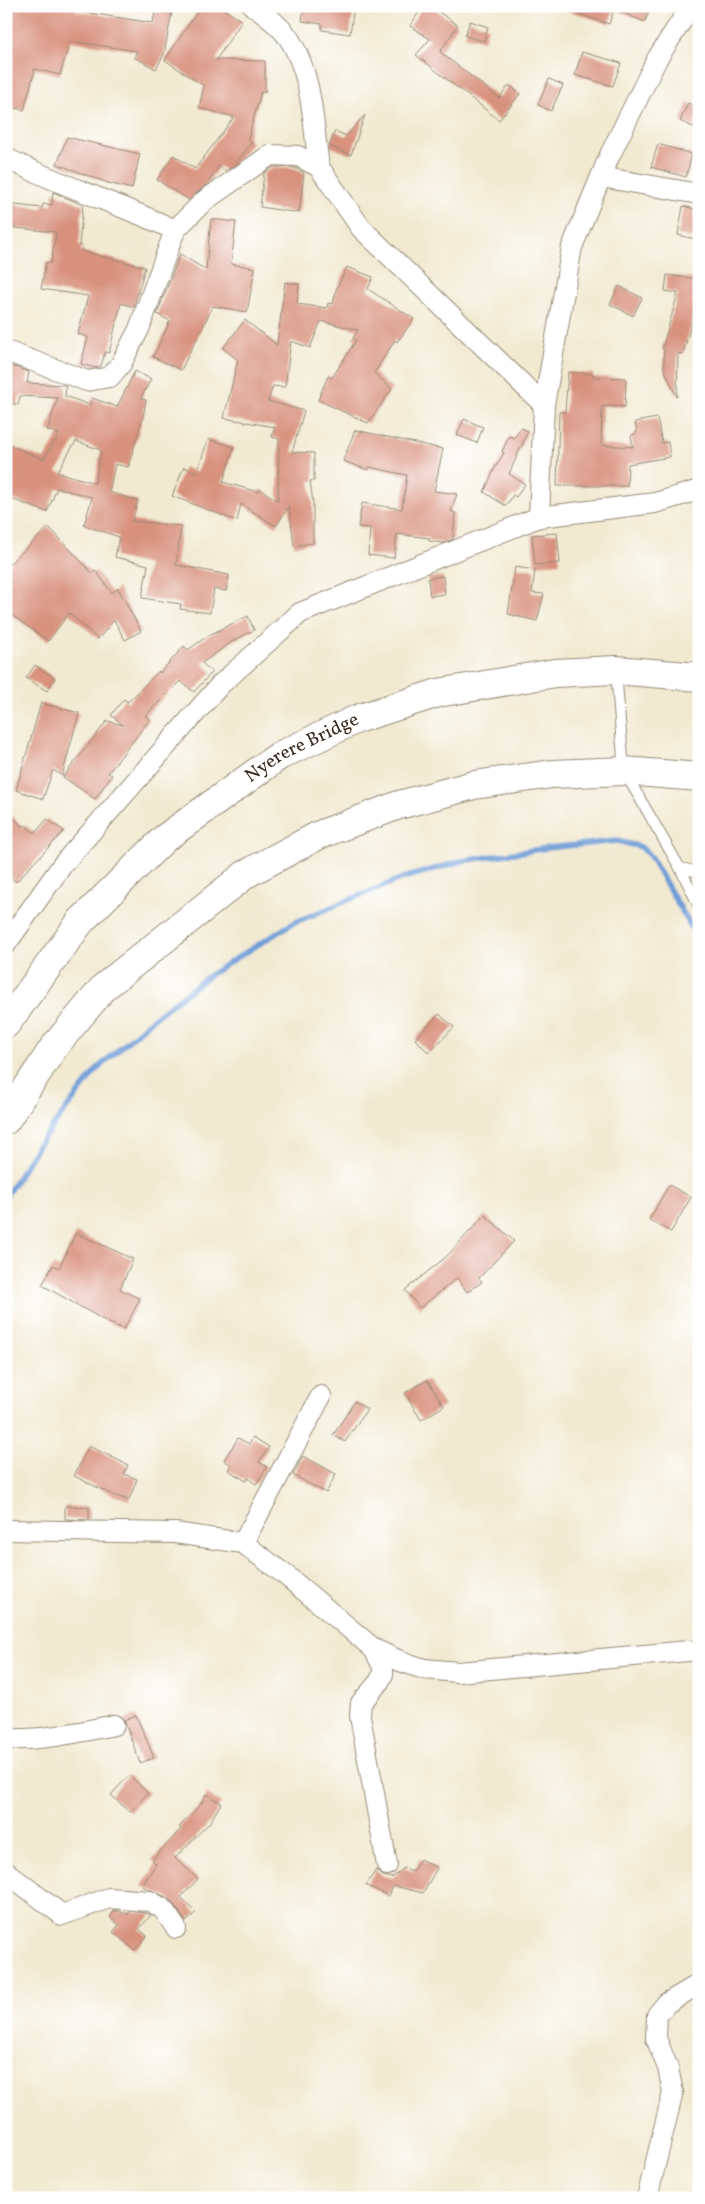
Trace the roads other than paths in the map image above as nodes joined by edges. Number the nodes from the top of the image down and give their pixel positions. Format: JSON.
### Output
{"nodes":[{"id":1,"x":254,"y":6,"type":"edge"},
{"id":2,"x":691,"y":6,"type":"edge"},
{"id":3,"x":6,"y":158,"type":"edge"},
{"id":4,"x":319,"y":167,"type":"junction"},
{"id":5,"x":601,"y":177,"type":"junction"},
{"id":6,"x":699,"y":194,"type":"edge"},
{"id":7,"x":175,"y":230,"type":"junction"},
{"id":8,"x":6,"y":351,"type":"edge"},
{"id":9,"x":544,"y":405,"type":"junction"},
{"id":10,"x":699,"y":490,"type":"edge"},
{"id":11,"x":539,"y":517,"type":"junction"},
{"id":12,"x":616,"y":670,"type":"junction"},
{"id":13,"x":699,"y":677,"type":"edge"},
{"id":14,"x":624,"y":771,"type":"junction"},
{"id":15,"x":699,"y":777,"type":"edge"},
{"id":16,"x":680,"y":868,"type":"junction"},
{"id":17,"x":699,"y":872,"type":"edge"},
{"id":18,"x":699,"y":906,"type":"edge"},
{"id":19,"x":6,"y":944,"type":"edge"},
{"id":20,"x":6,"y":1024,"type":"edge"},
{"id":21,"x":6,"y":1120,"type":"edge"},
{"id":22,"x":321,"y":1396,"type":"dead end"},
{"id":23,"x":6,"y":1530,"type":"edge"},
{"id":24,"x":243,"y":1543,"type":"junction"},
{"id":25,"x":374,"y":1649,"type":"junction"},
{"id":26,"x":699,"y":1650,"type":"edge"},
{"id":27,"x":114,"y":1724,"type":"dead end"},
{"id":28,"x":6,"y":1739,"type":"edge"},
{"id":29,"x":387,"y":1865,"type":"dead end"},
{"id":30,"x":6,"y":1872,"type":"edge"},
{"id":31,"x":176,"y":1928,"type":"dead end"},
{"id":32,"x":699,"y":1984,"type":"edge"},
{"id":33,"x":648,"y":2198,"type":"edge"}],
"edges":[{"from":1,"to":4,"type":"street"},
{"from":2,"to":5,"type":"street"},
{"from":3,"to":7,"type":"street"},
{"from":4,"to":7,"type":"street"},
{"from":4,"to":9,"type":"street"},
{"from":5,"to":6,"type":"street"},
{"from":5,"to":9,"type":"street"},
{"from":7,"to":8,"type":"street"},
{"from":9,"to":11,"type":"street"},
{"from":10,"to":11,"type":"street"},
{"from":11,"to":19,"type":"street"},
{"from":12,"to":13,"type":"main road","name":"Nyerere Bridge"},
{"from":12,"to":14,"type":"lane"},
{"from":12,"to":20,"type":"main road","name":"Nyerere Bridge"},
{"from":14,"to":15,"type":"main road"},
{"from":14,"to":16,"type":"lane"},
{"from":14,"to":21,"type":"main road"},
{"from":16,"to":17,"type":"lane"},
{"from":16,"to":18,"type":"lane"},
{"from":22,"to":24,"type":"street"},
{"from":23,"to":24,"type":"street"},
{"from":24,"to":25,"type":"street"},
{"from":25,"to":26,"type":"street"},
{"from":25,"to":29,"type":"street"},
{"from":27,"to":28,"type":"street"},
{"from":30,"to":31,"type":"street"},
{"from":32,"to":33,"type":"street"}]}
